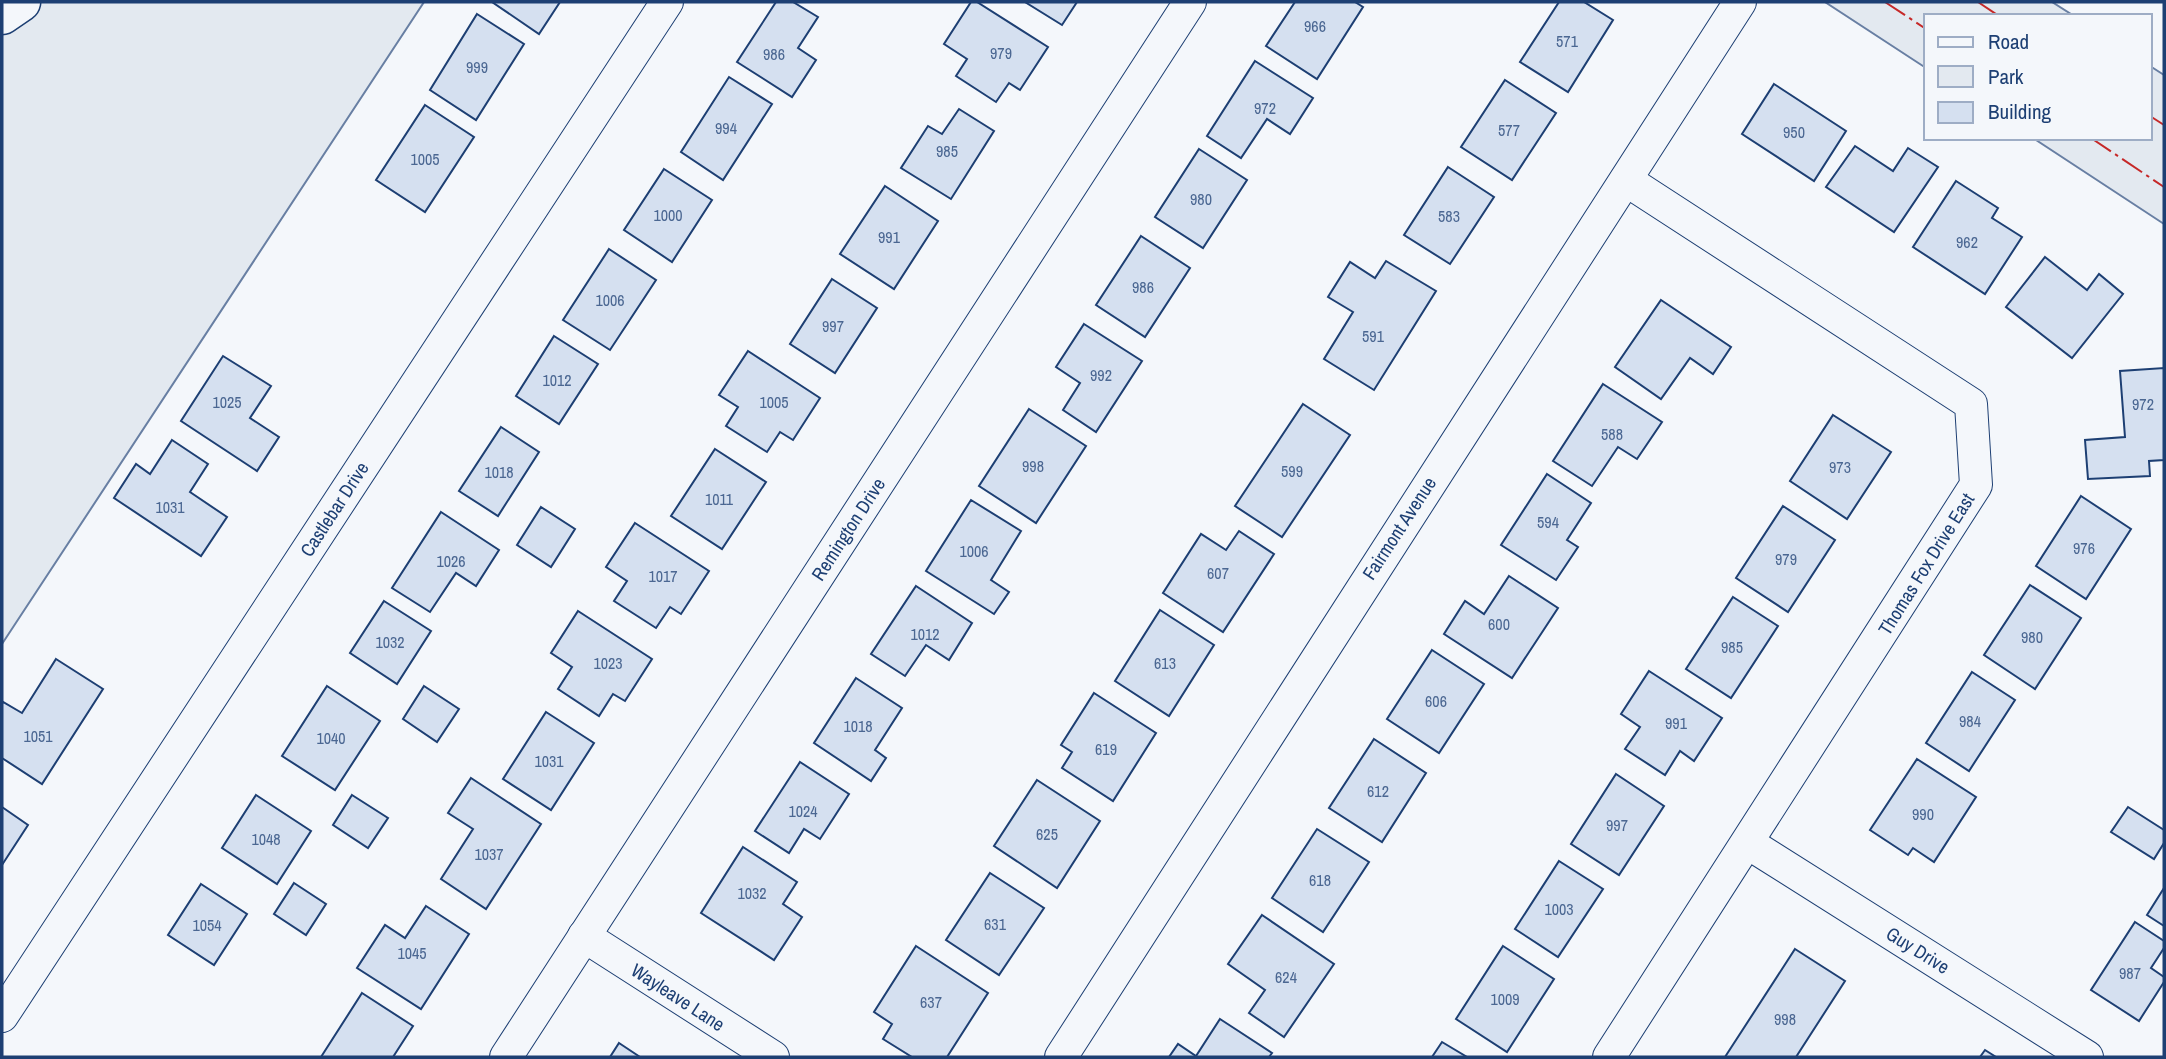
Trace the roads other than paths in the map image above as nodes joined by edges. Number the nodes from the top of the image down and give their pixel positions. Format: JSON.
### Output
{"nodes":[{"id":1,"x":21,"y":2,"type":"edge"},
{"id":2,"x":667,"y":2,"type":"edge"},
{"id":3,"x":1190,"y":2,"type":"edge"},
{"id":4,"x":1740,"y":2,"type":"edge"},
{"id":5,"x":2,"y":15,"type":"edge"},
{"id":6,"x":1626,"y":180,"type":"junction"},
{"id":7,"x":1748,"y":843,"type":"junction"},
{"id":8,"x":584,"y":936,"type":"junction"},
{"id":9,"x":2,"y":1016,"type":"edge"},
{"id":10,"x":506,"y":1057,"type":"edge"},
{"id":11,"x":772,"y":1057,"type":"edge"},
{"id":12,"x":1061,"y":1057,"type":"edge"},
{"id":13,"x":1609,"y":1057,"type":"edge"},
{"id":14,"x":2087,"y":1057,"type":"edge"}],
"edges":[{"from":1,"to":5,"type":"street"},
{"from":2,"to":9,"type":"street","name":"Castlebar Drive"},
{"from":3,"to":8,"type":"street","name":"Remington Drive"},
{"from":4,"to":6,"type":"street","name":"Fairmont Avenue"},
{"from":6,"to":7,"type":"street","name":"Thomas Fox Drive East"},
{"from":6,"to":12,"type":"street","name":"Fairmont Avenue"},
{"from":7,"to":13,"type":"street","name":"Thomas Fox Drive East"},
{"from":7,"to":14,"type":"street","name":"Guy Drive"},
{"from":8,"to":10,"type":"street","name":"Remington Drive"},
{"from":8,"to":11,"type":"street","name":"Wayleave Lane"}]}
